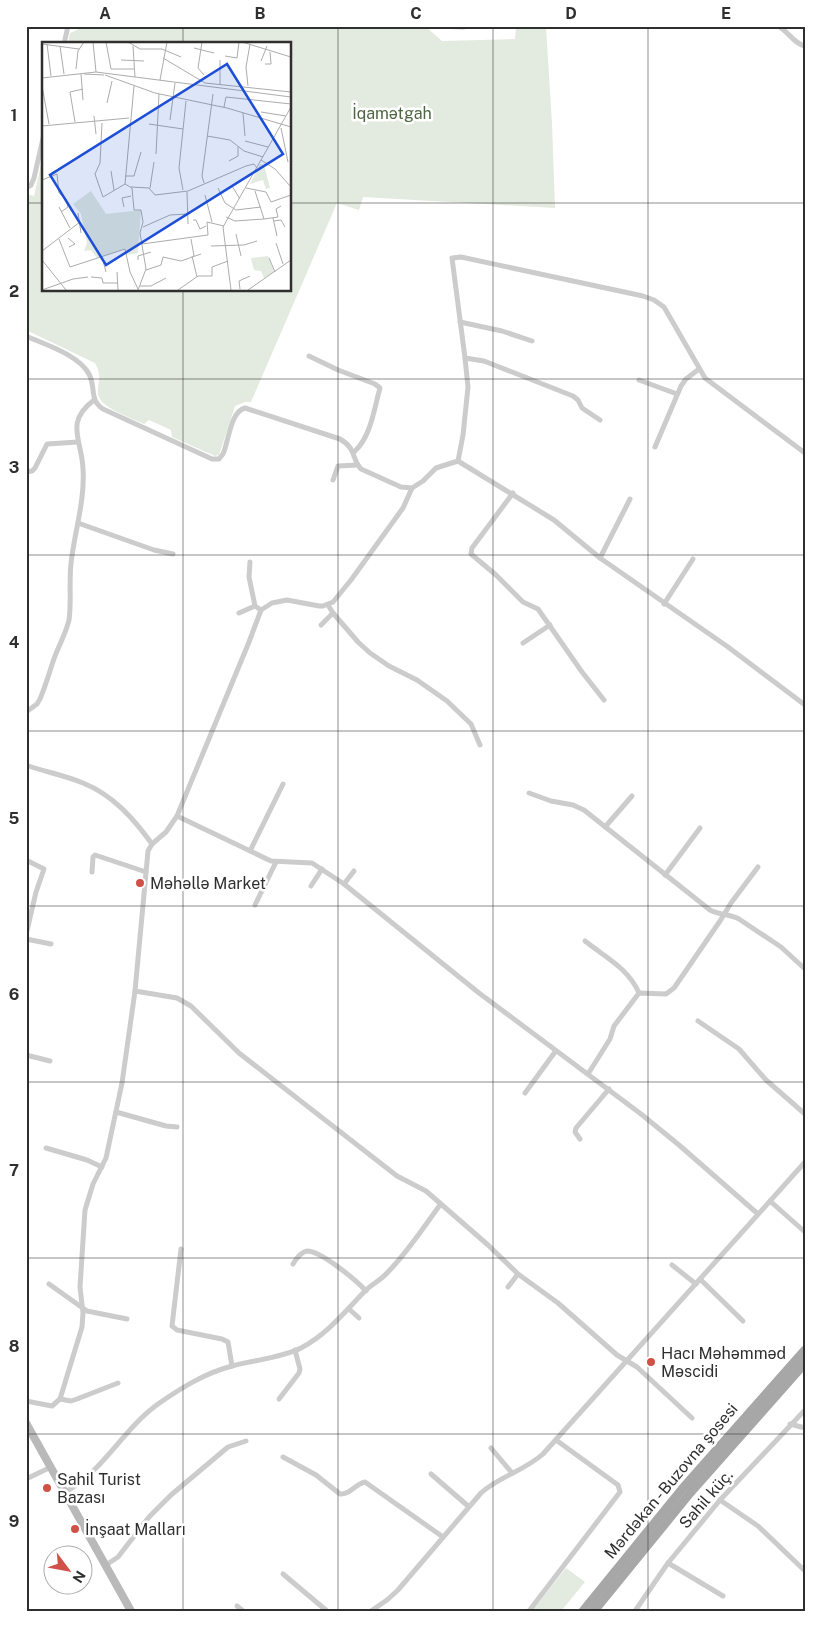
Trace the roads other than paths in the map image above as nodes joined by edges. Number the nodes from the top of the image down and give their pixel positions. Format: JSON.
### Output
{"nodes":[{"id":1,"x":68,"y":26,"type":"edge"},
{"id":2,"x":434,"y":26,"type":"edge"},
{"id":3,"x":464,"y":26,"type":"edge"},
{"id":4,"x":778,"y":26,"type":"edge"},
{"id":5,"x":64,"y":42,"type":"edge"},
{"id":6,"x":805,"y":46,"type":"edge"},
{"id":7,"x":42,"y":143,"type":"edge"},
{"id":8,"x":26,"y":188,"type":"edge"},
{"id":9,"x":460,"y":322,"type":"junction"},
{"id":10,"x":26,"y":336,"type":"edge"},
{"id":11,"x":532,"y":341,"type":"dead end"},
{"id":12,"x":309,"y":356,"type":"dead end"},
{"id":13,"x":465,"y":358,"type":"junction"},
{"id":14,"x":699,"y":369,"type":"junction"},
{"id":15,"x":639,"y":380,"type":"dead end"},
{"id":16,"x":677,"y":394,"type":"junction"},
{"id":17,"x":94,"y":400,"type":"junction"},
{"id":18,"x":600,"y":420,"type":"dead end"},
{"id":19,"x":78,"y":442,"type":"junction"},
{"id":20,"x":655,"y":447,"type":"dead end"},
{"id":21,"x":354,"y":452,"type":"junction"},
{"id":22,"x":805,"y":453,"type":"edge"},
{"id":23,"x":458,"y":461,"type":"junction"},
{"id":24,"x":358,"y":465,"type":"junction"},
{"id":25,"x":26,"y":472,"type":"edge"},
{"id":26,"x":333,"y":480,"type":"dead end"},
{"id":27,"x":412,"y":488,"type":"junction"},
{"id":28,"x":513,"y":494,"type":"junction"},
{"id":29,"x":630,"y":499,"type":"dead end"},
{"id":30,"x":78,"y":523,"type":"junction"},
{"id":31,"x":173,"y":554,"type":"dead end"},
{"id":32,"x":600,"y":558,"type":"junction"},
{"id":33,"x":693,"y":558,"type":"dead end"},
{"id":34,"x":250,"y":562,"type":"dead end"},
{"id":35,"x":664,"y":604,"type":"junction"},
{"id":36,"x":328,"y":605,"type":"junction"},
{"id":37,"x":255,"y":606,"type":"junction"},
{"id":38,"x":261,"y":610,"type":"junction"},
{"id":39,"x":239,"y":613,"type":"dead end"},
{"id":40,"x":333,"y":613,"type":"junction"},
{"id":41,"x":320,"y":625,"type":"dead end"},
{"id":42,"x":550,"y":625,"type":"junction"},
{"id":43,"x":523,"y":643,"type":"dead end"},
{"id":44,"x":604,"y":700,"type":"dead end"},
{"id":45,"x":805,"y":705,"type":"edge"},
{"id":46,"x":26,"y":712,"type":"edge"},
{"id":47,"x":480,"y":746,"type":"dead end"},
{"id":48,"x":26,"y":765,"type":"edge"},
{"id":49,"x":283,"y":784,"type":"dead end"},
{"id":50,"x":529,"y":793,"type":"dead end"},
{"id":51,"x":632,"y":796,"type":"dead end"},
{"id":52,"x":178,"y":816,"type":"junction"},
{"id":53,"x":605,"y":827,"type":"junction"},
{"id":54,"x":700,"y":828,"type":"dead end"},
{"id":55,"x":152,"y":844,"type":"junction"},
{"id":56,"x":250,"y":851,"type":"junction"},
{"id":57,"x":26,"y":860,"type":"edge"},
{"id":58,"x":276,"y":862,"type":"junction"},
{"id":59,"x":758,"y":867,"type":"dead end"},
{"id":60,"x":322,"y":869,"type":"junction"},
{"id":61,"x":354,"y":871,"type":"dead end"},
{"id":62,"x":92,"y":872,"type":"dead end"},
{"id":63,"x":146,"y":872,"type":"junction"},
{"id":64,"x":665,"y":876,"type":"junction"},
{"id":65,"x":344,"y":884,"type":"junction"},
{"id":66,"x":312,"y":886,"type":"dead end"},
{"id":67,"x":255,"y":905,"type":"dead end"},
{"id":68,"x":723,"y":915,"type":"junction"},
{"id":69,"x":26,"y":935,"type":"edge"},
{"id":70,"x":26,"y":939,"type":"edge"},
{"id":71,"x":585,"y":941,"type":"dead end"},
{"id":72,"x":51,"y":944,"type":"dead end"},
{"id":73,"x":805,"y":969,"type":"edge"},
{"id":74,"x":135,"y":991,"type":"junction"},
{"id":75,"x":639,"y":992,"type":"junction"},
{"id":76,"x":698,"y":1021,"type":"dead end"},
{"id":77,"x":555,"y":1052,"type":"junction"},
{"id":78,"x":26,"y":1055,"type":"edge"},
{"id":79,"x":50,"y":1061,"type":"dead end"},
{"id":80,"x":588,"y":1074,"type":"junction"},
{"id":81,"x":609,"y":1089,"type":"junction"},
{"id":82,"x":525,"y":1093,"type":"dead end"},
{"id":83,"x":116,"y":1112,"type":"junction"},
{"id":84,"x":805,"y":1114,"type":"edge"},
{"id":85,"x":178,"y":1127,"type":"dead end"},
{"id":86,"x":580,"y":1139,"type":"dead end"},
{"id":87,"x":46,"y":1148,"type":"dead end"},
{"id":88,"x":805,"y":1162,"type":"edge"},
{"id":89,"x":102,"y":1167,"type":"junction"},
{"id":90,"x":770,"y":1201,"type":"junction"},
{"id":91,"x":440,"y":1205,"type":"junction"},
{"id":92,"x":758,"y":1214,"type":"junction"},
{"id":93,"x":805,"y":1232,"type":"edge"},
{"id":94,"x":181,"y":1249,"type":"dead end"},
{"id":95,"x":293,"y":1264,"type":"dead end"},
{"id":96,"x":672,"y":1265,"type":"dead end"},
{"id":97,"x":518,"y":1274,"type":"junction"},
{"id":98,"x":700,"y":1279,"type":"junction"},
{"id":99,"x":49,"y":1284,"type":"dead end"},
{"id":100,"x":696,"y":1284,"type":"junction"},
{"id":101,"x":508,"y":1287,"type":"dead end"},
{"id":102,"x":366,"y":1291,"type":"junction"},
{"id":103,"x":82,"y":1308,"type":"junction"},
{"id":104,"x":349,"y":1310,"type":"junction"},
{"id":105,"x":359,"y":1318,"type":"dead end"},
{"id":106,"x":127,"y":1319,"type":"dead end"},
{"id":107,"x":743,"y":1321,"type":"dead end"},
{"id":108,"x":295,"y":1350,"type":"junction"},
{"id":109,"x":805,"y":1350,"type":"edge"},
{"id":110,"x":627,"y":1360,"type":"junction"},
{"id":111,"x":805,"y":1363,"type":"edge"},
{"id":112,"x":232,"y":1366,"type":"junction"},
{"id":113,"x":118,"y":1383,"type":"dead end"},
{"id":114,"x":279,"y":1399,"type":"dead end"},
{"id":115,"x":60,"y":1400,"type":"junction"},
{"id":116,"x":26,"y":1402,"type":"edge"},
{"id":117,"x":805,"y":1410,"type":"edge"},
{"id":118,"x":692,"y":1418,"type":"dead end"},
{"id":119,"x":26,"y":1423,"type":"edge"},
{"id":120,"x":790,"y":1424,"type":"junction"},
{"id":121,"x":805,"y":1428,"type":"edge"},
{"id":122,"x":556,"y":1440,"type":"junction"},
{"id":123,"x":246,"y":1441,"type":"dead end"},
{"id":124,"x":491,"y":1448,"type":"dead end"},
{"id":125,"x":283,"y":1457,"type":"dead end"},
{"id":126,"x":51,"y":1467,"type":"junction"},
{"id":127,"x":512,"y":1473,"type":"junction"},
{"id":128,"x":431,"y":1474,"type":"dead end"},
{"id":129,"x":26,"y":1479,"type":"edge"},
{"id":130,"x":65,"y":1492,"type":"junction"},
{"id":131,"x":720,"y":1500,"type":"junction"},
{"id":132,"x":468,"y":1506,"type":"junction"},
{"id":133,"x":442,"y":1537,"type":"junction"},
{"id":134,"x":668,"y":1563,"type":"junction"},
{"id":135,"x":106,"y":1565,"type":"junction"},
{"id":136,"x":805,"y":1571,"type":"edge"},
{"id":137,"x":283,"y":1574,"type":"dead end"},
{"id":138,"x":723,"y":1596,"type":"dead end"},
{"id":139,"x":237,"y":1606,"type":"dead end"},
{"id":140,"x":131,"y":1611,"type":"edge"},
{"id":141,"x":243,"y":1611,"type":"edge"},
{"id":142,"x":328,"y":1611,"type":"edge"},
{"id":143,"x":371,"y":1611,"type":"edge"},
{"id":144,"x":529,"y":1611,"type":"edge"},
{"id":145,"x":583,"y":1611,"type":"edge"},
{"id":146,"x":594,"y":1611,"type":"edge"},
{"id":147,"x":635,"y":1611,"type":"edge"}],
"edges":[{"from":1,"to":5,"type":"street"},
{"from":2,"to":3,"type":"street"},
{"from":4,"to":6,"type":"street"},
{"from":7,"to":8,"type":"street"},
{"from":9,"to":11,"type":"street"},
{"from":9,"to":13,"type":"street"},
{"from":9,"to":14,"type":"street"},
{"from":10,"to":17,"type":"street"},
{"from":12,"to":21,"type":"street"},
{"from":13,"to":18,"type":"street"},
{"from":13,"to":23,"type":"street"},
{"from":14,"to":16,"type":"street"},
{"from":14,"to":22,"type":"street"},
{"from":15,"to":16,"type":"street"},
{"from":16,"to":20,"type":"street"},
{"from":17,"to":19,"type":"street"},
{"from":17,"to":21,"type":"street"},
{"from":19,"to":25,"type":"street"},
{"from":19,"to":30,"type":"street"},
{"from":21,"to":24,"type":"street"},
{"from":23,"to":27,"type":"street"},
{"from":23,"to":28,"type":"street"},
{"from":24,"to":26,"type":"street"},
{"from":24,"to":27,"type":"street"},
{"from":27,"to":36,"type":"street"},
{"from":28,"to":32,"type":"street"},
{"from":28,"to":42,"type":"street"},
{"from":29,"to":32,"type":"street"},
{"from":30,"to":31,"type":"street"},
{"from":30,"to":46,"type":"street"},
{"from":32,"to":35,"type":"street"},
{"from":33,"to":35,"type":"street"},
{"from":34,"to":37,"type":"street"},
{"from":35,"to":45,"type":"street"},
{"from":36,"to":38,"type":"street"},
{"from":36,"to":40,"type":"street"},
{"from":37,"to":38,"type":"street"},
{"from":37,"to":39,"type":"street"},
{"from":38,"to":52,"type":"street"},
{"from":40,"to":41,"type":"street"},
{"from":40,"to":47,"type":"street"},
{"from":42,"to":43,"type":"street"},
{"from":42,"to":44,"type":"street"},
{"from":48,"to":55,"type":"street"},
{"from":49,"to":56,"type":"street"},
{"from":50,"to":53,"type":"street"},
{"from":51,"to":53,"type":"street"},
{"from":52,"to":55,"type":"street"},
{"from":52,"to":56,"type":"street"},
{"from":53,"to":64,"type":"street"},
{"from":54,"to":64,"type":"street"},
{"from":55,"to":63,"type":"street"},
{"from":56,"to":58,"type":"street"},
{"from":57,"to":69,"type":"street"},
{"from":58,"to":60,"type":"street"},
{"from":58,"to":67,"type":"street"},
{"from":59,"to":68,"type":"street"},
{"from":60,"to":65,"type":"street"},
{"from":60,"to":66,"type":"street"},
{"from":61,"to":65,"type":"street"},
{"from":62,"to":63,"type":"street"},
{"from":63,"to":74,"type":"street"},
{"from":64,"to":68,"type":"street"},
{"from":65,"to":77,"type":"street"},
{"from":68,"to":73,"type":"street"},
{"from":68,"to":75,"type":"street"},
{"from":70,"to":72,"type":"street"},
{"from":71,"to":75,"type":"street"},
{"from":74,"to":83,"type":"street"},
{"from":74,"to":91,"type":"street"},
{"from":75,"to":80,"type":"street"},
{"from":76,"to":84,"type":"street"},
{"from":77,"to":80,"type":"street"},
{"from":77,"to":82,"type":"street"},
{"from":78,"to":79,"type":"street"},
{"from":80,"to":81,"type":"street"},
{"from":81,"to":86,"type":"street"},
{"from":81,"to":92,"type":"street"},
{"from":83,"to":85,"type":"street"},
{"from":83,"to":89,"type":"street"},
{"from":87,"to":89,"type":"street"},
{"from":88,"to":90,"type":"street"},
{"from":89,"to":103,"type":"street"},
{"from":90,"to":92,"type":"street"},
{"from":90,"to":93,"type":"street"},
{"from":91,"to":97,"type":"street"},
{"from":91,"to":102,"type":"street"},
{"from":92,"to":98,"type":"street"},
{"from":94,"to":112,"type":"street"},
{"from":95,"to":102,"type":"street"},
{"from":96,"to":100,"type":"street"},
{"from":97,"to":101,"type":"street"},
{"from":97,"to":110,"type":"street"},
{"from":98,"to":100,"type":"street"},
{"from":98,"to":107,"type":"street"},
{"from":99,"to":103,"type":"street"},
{"from":100,"to":110,"type":"street"},
{"from":102,"to":104,"type":"street"},
{"from":103,"to":106,"type":"street"},
{"from":103,"to":115,"type":"street"},
{"from":104,"to":105,"type":"street"},
{"from":104,"to":108,"type":"street"},
{"from":108,"to":112,"type":"street"},
{"from":108,"to":114,"type":"street"},
{"from":109,"to":145,"type":"main road","name":"Mərdəkan - Buzovna şosesi"},
{"from":110,"to":118,"type":"street"},
{"from":110,"to":122,"type":"street"},
{"from":111,"to":146,"type":"main road","name":"Mərdəkan - Buzovna şosesi"},
{"from":112,"to":130,"type":"street"},
{"from":113,"to":115,"type":"street"},
{"from":115,"to":116,"type":"street"},
{"from":117,"to":120,"type":"street","name":"Sahil küç."},
{"from":119,"to":126,"type":"street"},
{"from":120,"to":121,"type":"street"},
{"from":120,"to":131,"type":"street","name":"Sahil küç."},
{"from":122,"to":127,"type":"street"},
{"from":122,"to":144,"type":"street"},
{"from":123,"to":135,"type":"street"},
{"from":124,"to":127,"type":"street"},
{"from":125,"to":133,"type":"street"},
{"from":126,"to":129,"type":"street"},
{"from":126,"to":130,"type":"street"},
{"from":127,"to":132,"type":"street"},
{"from":128,"to":132,"type":"street"},
{"from":130,"to":135,"type":"street"},
{"from":131,"to":134,"type":"street","name":"Sahil küç."},
{"from":131,"to":136,"type":"street"},
{"from":132,"to":133,"type":"street"},
{"from":133,"to":143,"type":"street"},
{"from":134,"to":138,"type":"street"},
{"from":134,"to":147,"type":"street","name":"Sahil küç."},
{"from":135,"to":140,"type":"street"},
{"from":137,"to":142,"type":"street"},
{"from":139,"to":141,"type":"street"}]}
